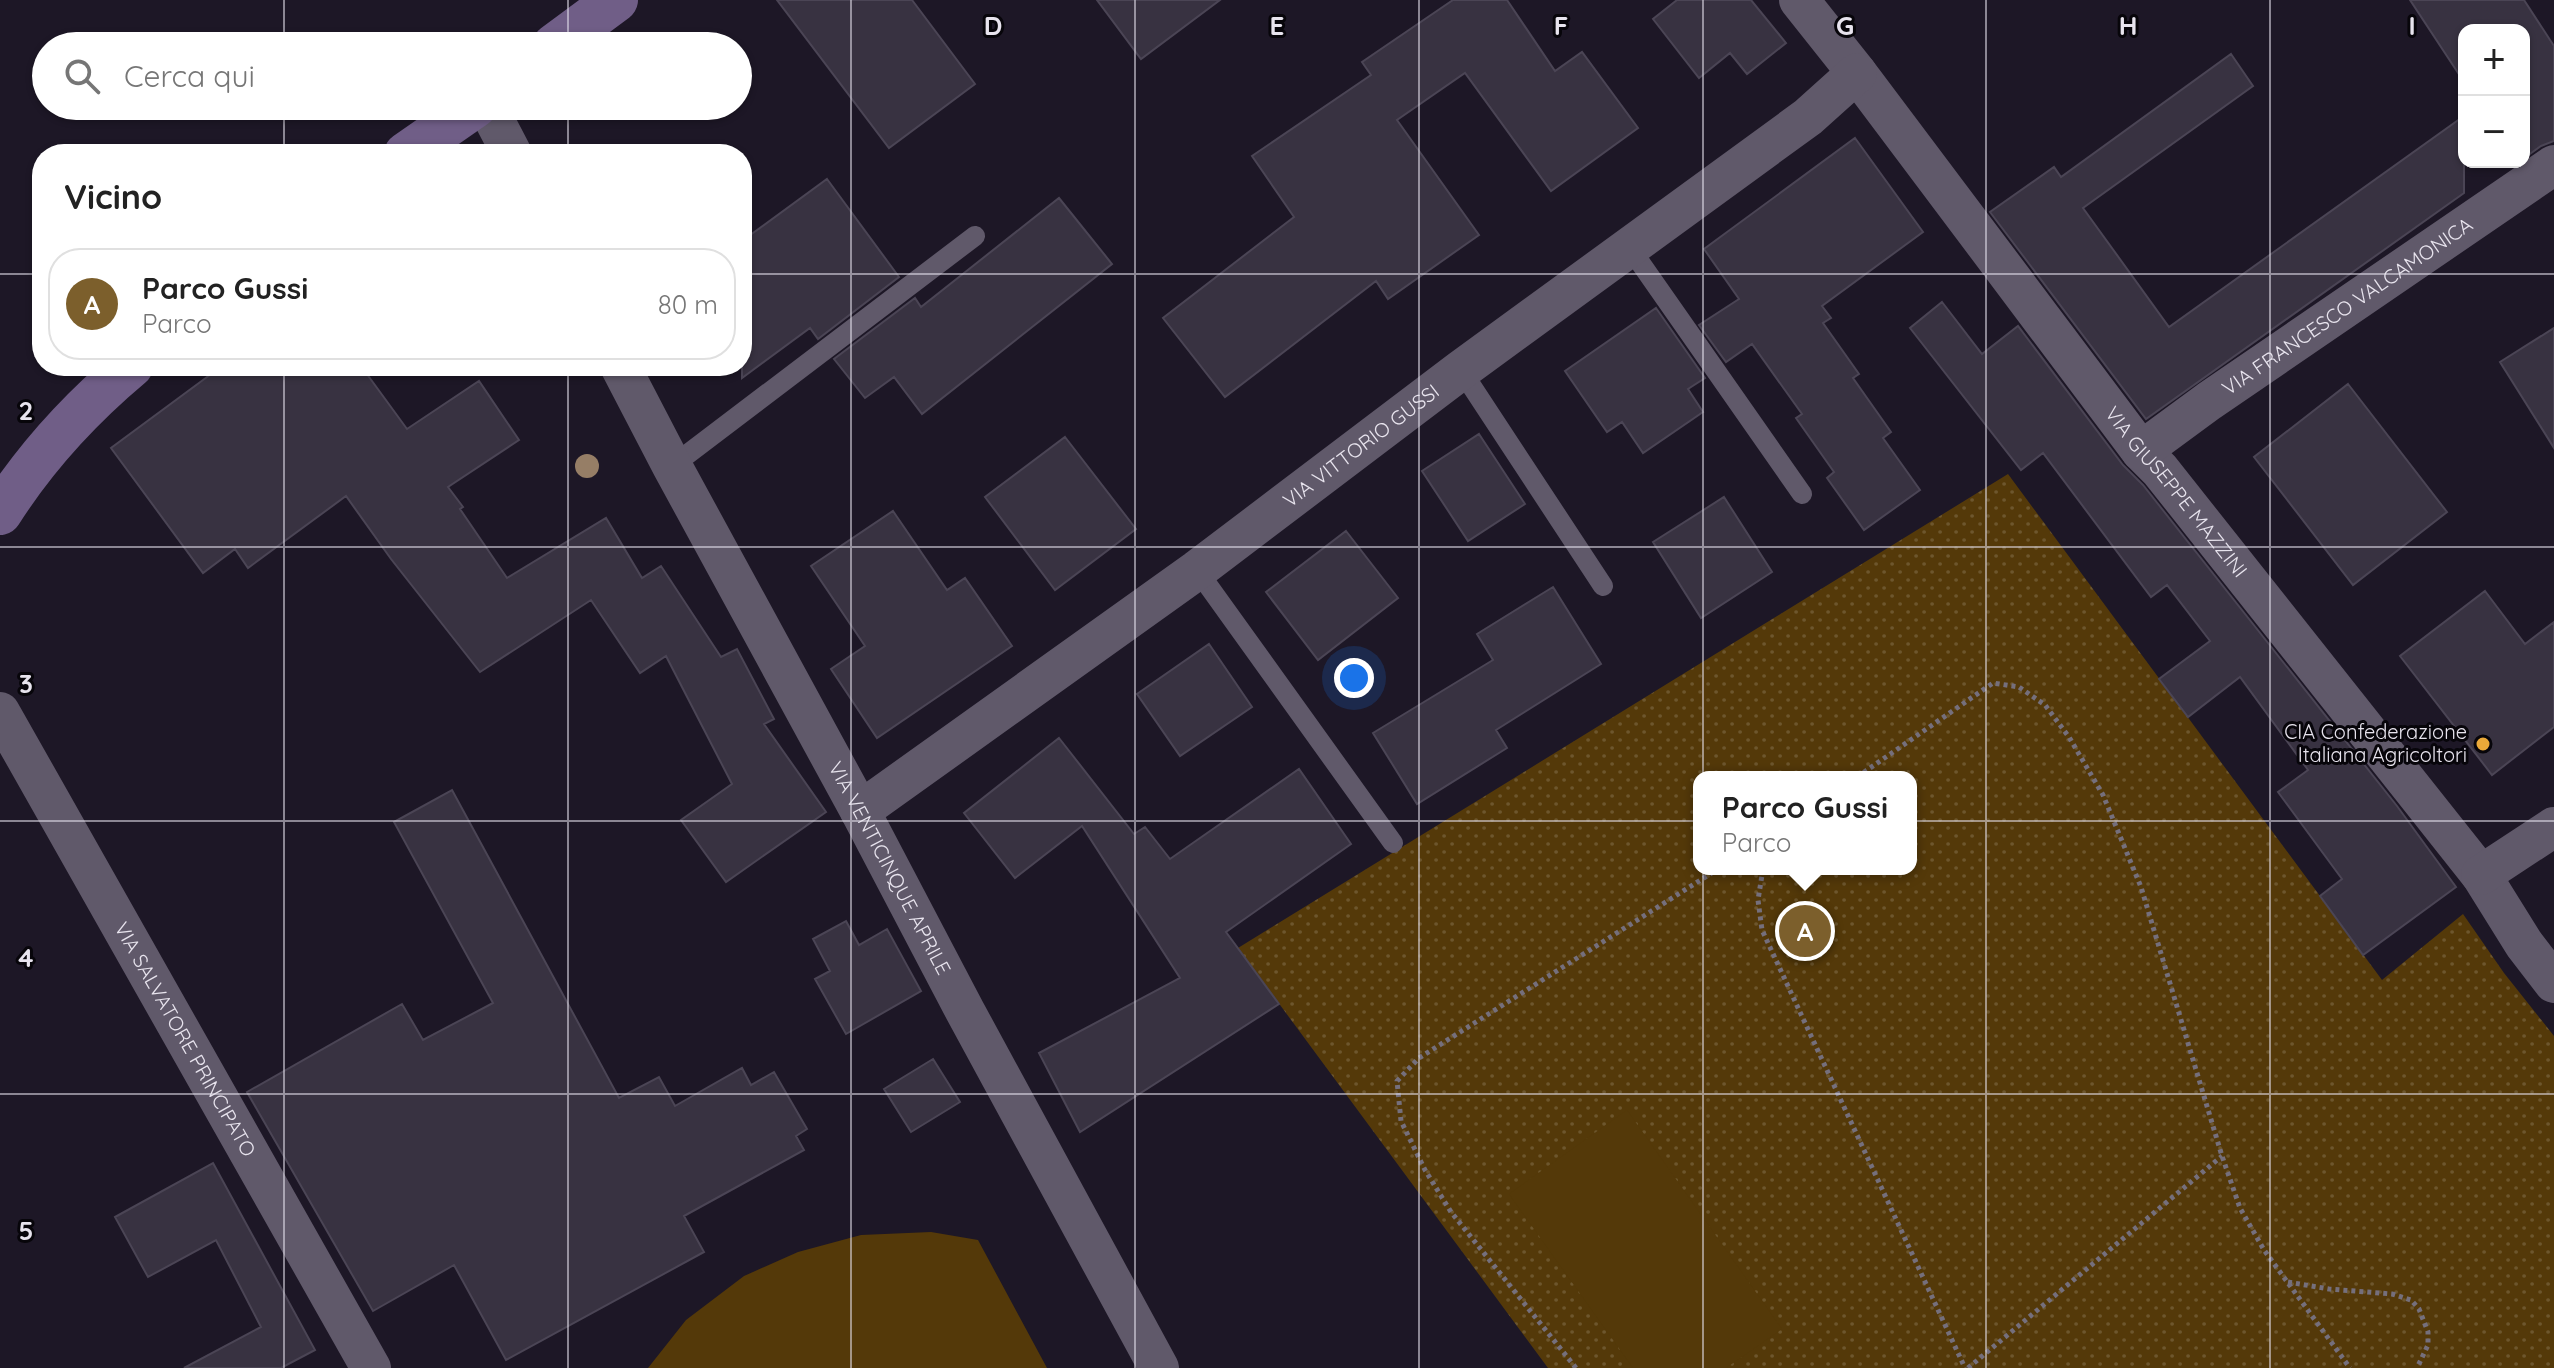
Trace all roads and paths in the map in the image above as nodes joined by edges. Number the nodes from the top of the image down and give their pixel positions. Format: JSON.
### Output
{"nodes":[{"id":1,"x":616,"y":0,"type":"edge"},
{"id":2,"x":1799,"y":0,"type":"edge"},
{"id":3,"x":573,"y":32,"type":"edge"},
{"id":4,"x":1857,"y":73,"type":"junction"},
{"id":5,"x":455,"y":120,"type":"edge"},
{"id":6,"x":494,"y":120,"type":"edge"},
{"id":7,"x":420,"y":144,"type":"edge"},
{"id":8,"x":507,"y":144,"type":"edge"},
{"id":9,"x":2554,"y":165,"type":"edge"},
{"id":10,"x":975,"y":236,"type":"dead end"},
{"id":11,"x":1630,"y":248,"type":"junction"},
{"id":12,"x":1461,"y":370,"type":"junction"},
{"id":13,"x":120,"y":376,"type":"edge"},
{"id":14,"x":625,"y":376,"type":"edge"},
{"id":15,"x":2141,"y":451,"type":"junction"},
{"id":16,"x":672,"y":466,"type":"junction"},
{"id":17,"x":1802,"y":494,"type":"dead end"},
{"id":18,"x":0,"y":513,"type":"edge"},
{"id":19,"x":1197,"y":570,"type":"junction"},
{"id":20,"x":1603,"y":586,"type":"dead end"},
{"id":21,"x":0,"y":712,"type":"edge"},
{"id":22,"x":1866,"y":771,"type":"edge"},
{"id":23,"x":860,"y":811,"type":"junction"},
{"id":24,"x":2554,"y":827,"type":"edge"},
{"id":25,"x":1393,"y":843,"type":"dead end"},
{"id":26,"x":1709,"y":875,"type":"edge"},
{"id":27,"x":1762,"y":875,"type":"edge"},
{"id":28,"x":2481,"y":875,"type":"junction"},
{"id":29,"x":2554,"y":983,"type":"edge"},
{"id":30,"x":2222,"y":1156,"type":"junction"},
{"id":31,"x":2287,"y":1282,"type":"junction"},
{"id":32,"x":371,"y":1368,"type":"edge"},
{"id":33,"x":1159,"y":1368,"type":"edge"},
{"id":34,"x":1576,"y":1368,"type":"edge"},
{"id":35,"x":1966,"y":1368,"type":"edge"},
{"id":36,"x":2350,"y":1368,"type":"edge"},
{"id":37,"x":2417,"y":1368,"type":"edge"}],
"edges":[{"from":1,"to":3,"type":"street"},
{"from":2,"to":4,"type":"street","name":"VIA GIUSEPPE MAZZINI"},
{"from":4,"to":11,"type":"street","name":"VIA VITTORIO GUSSI"},
{"from":4,"to":15,"type":"street","name":"VIA GIUSEPPE MAZZINI"},
{"from":5,"to":7,"type":"street"},
{"from":6,"to":8,"type":"street"},
{"from":9,"to":15,"type":"street","name":"VIA FRANCESCO VALCAMONICA"},
{"from":10,"to":16,"type":"lane"},
{"from":11,"to":12,"type":"street","name":"VIA VITTORIO GUSSI"},
{"from":11,"to":17,"type":"lane"},
{"from":12,"to":19,"type":"street","name":"VIA VITTORIO GUSSI"},
{"from":12,"to":20,"type":"lane"},
{"from":13,"to":18,"type":"street"},
{"from":14,"to":16,"type":"street","name":"VIA VENTICINQUE APRILE"},
{"from":15,"to":28,"type":"street","name":"VIA GIUSEPPE MAZZINI"},
{"from":16,"to":23,"type":"street","name":"VIA VENTICINQUE APRILE"},
{"from":19,"to":23,"type":"street","name":"VIA VITTORIO GUSSI"},
{"from":19,"to":25,"type":"lane"},
{"from":21,"to":32,"type":"street","name":"VIA SALVATORE PRINCIPATO"},
{"from":22,"to":30,"type":"path"},
{"from":23,"to":33,"type":"street","name":"VIA VENTICINQUE APRILE"},
{"from":24,"to":28,"type":"street"},
{"from":26,"to":34,"type":"path"},
{"from":27,"to":35,"type":"path"},
{"from":28,"to":29,"type":"street","name":"VIA GIUSEPPE MAZZINI"},
{"from":30,"to":31,"type":"path"},
{"from":30,"to":35,"type":"path"},
{"from":31,"to":36,"type":"path"},
{"from":31,"to":37,"type":"path"}]}
